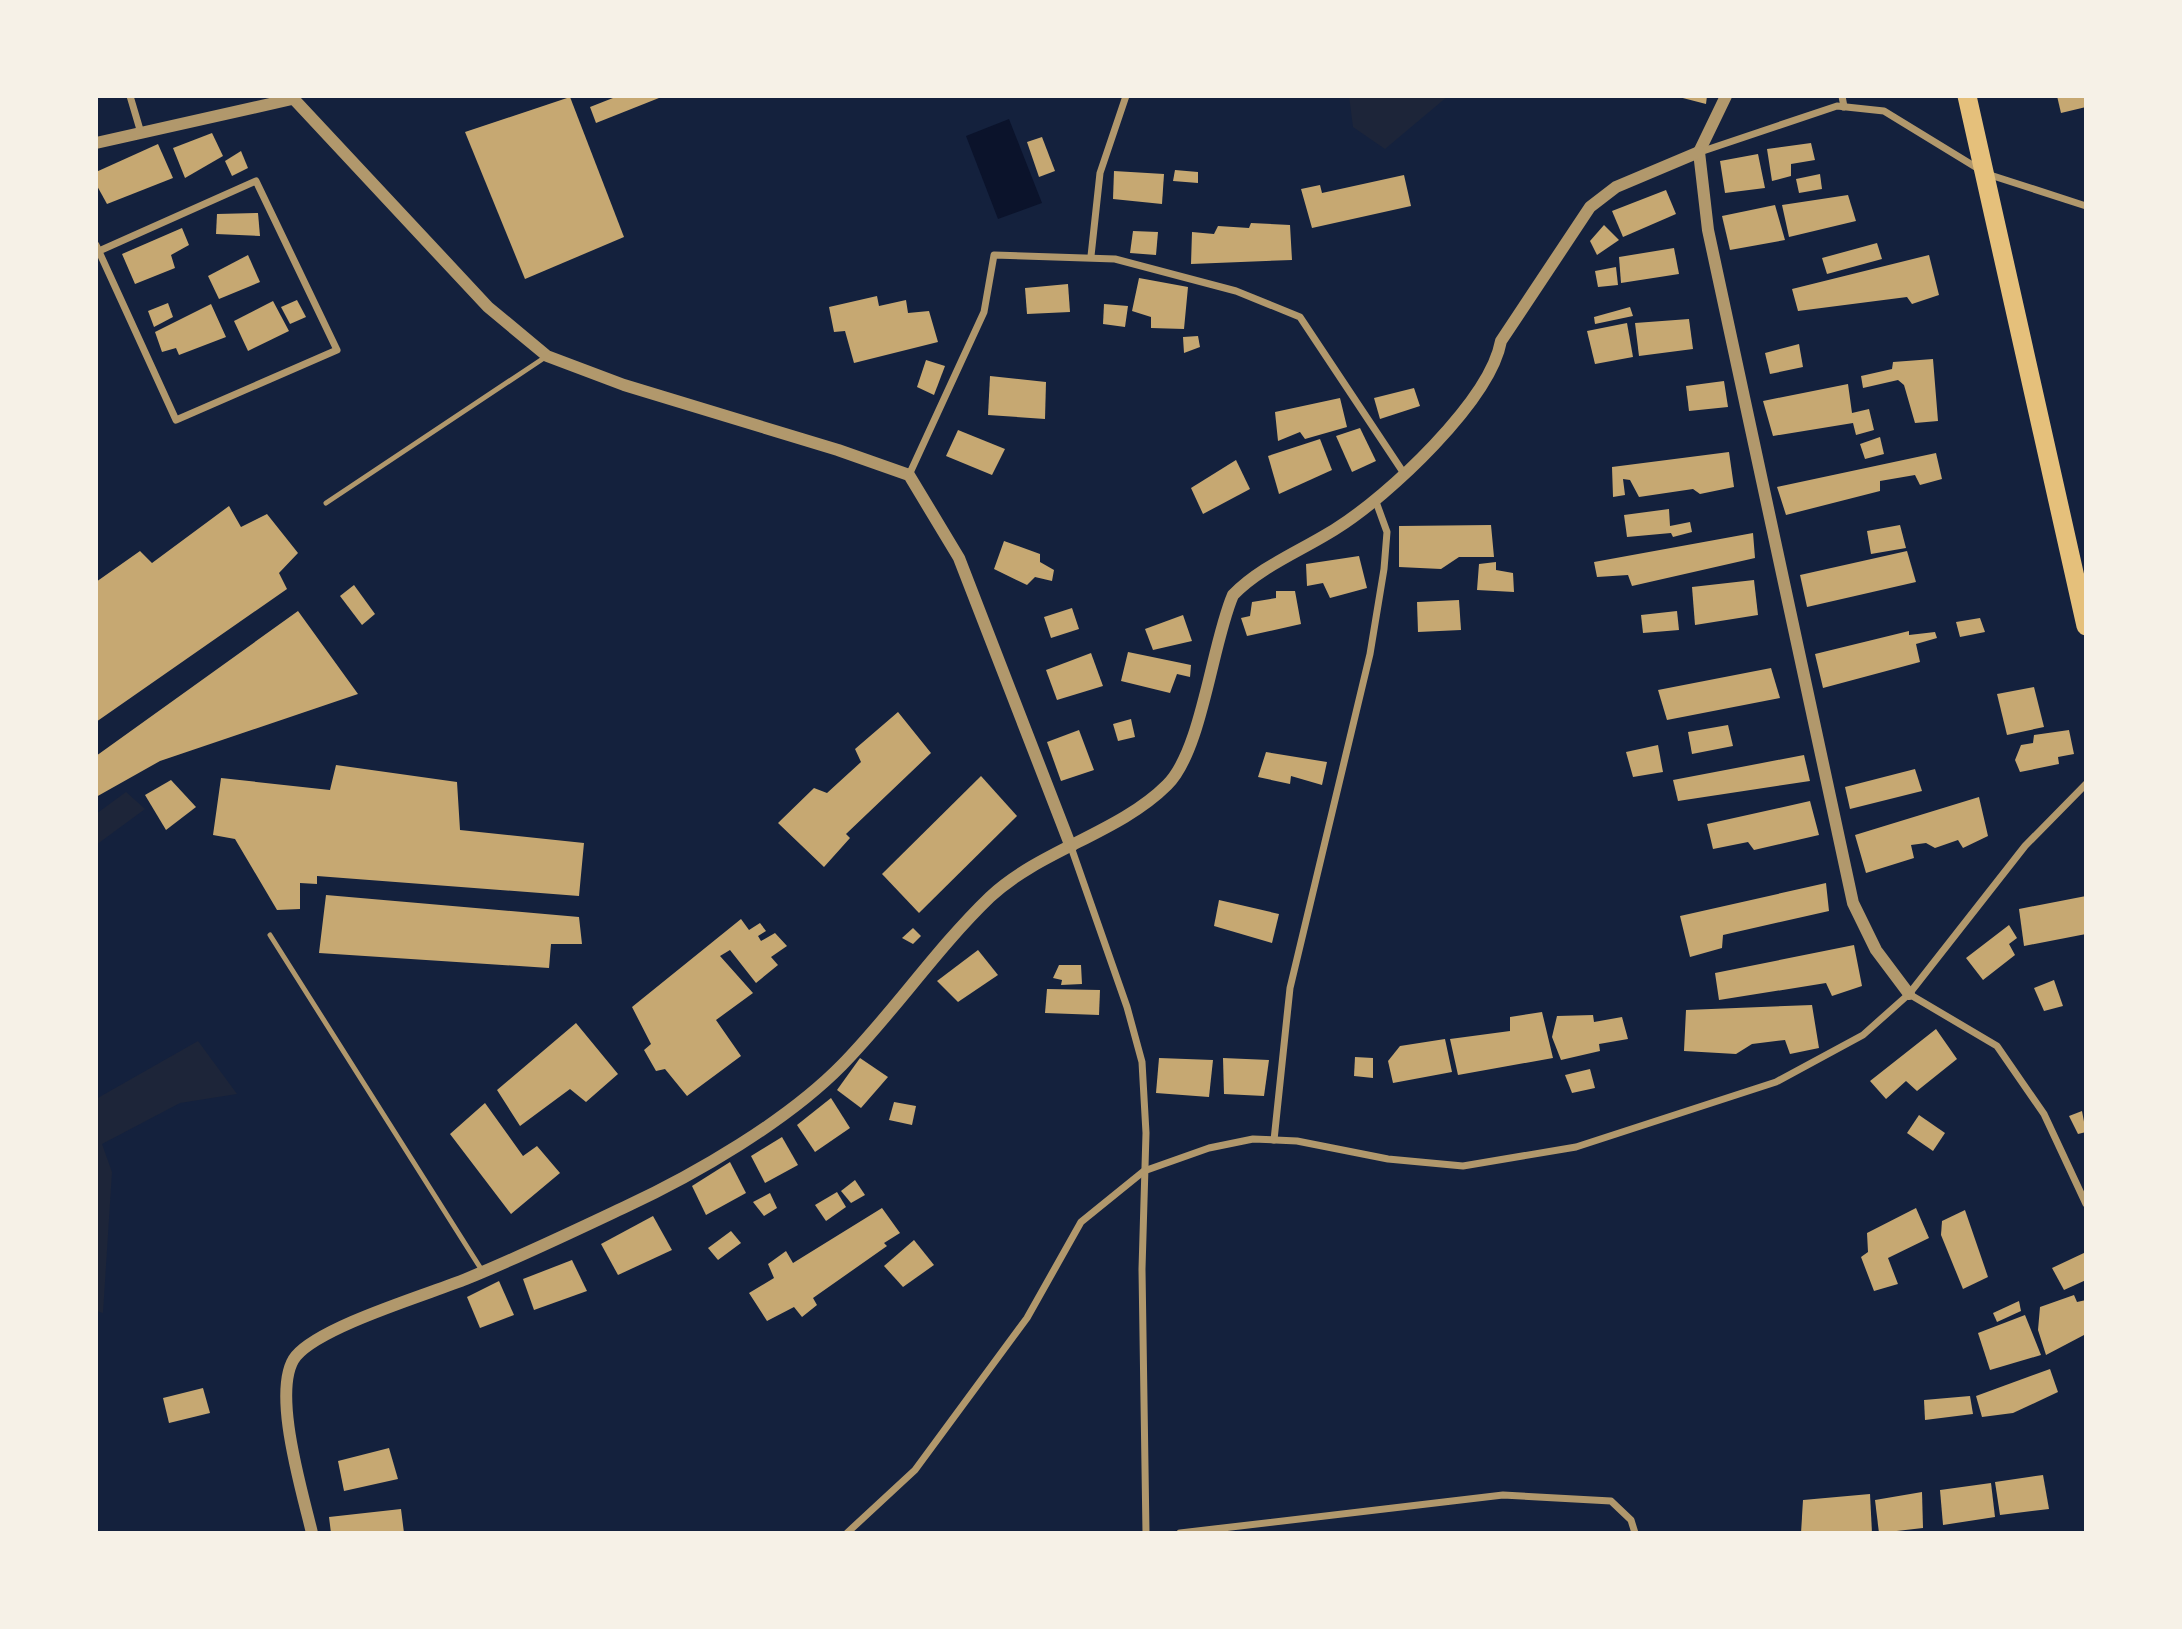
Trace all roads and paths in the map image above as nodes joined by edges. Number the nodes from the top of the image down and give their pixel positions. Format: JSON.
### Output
{"nodes":[{"id":1,"x":130,"y":96,"type":"edge"},
{"id":2,"x":1126,"y":96,"type":"edge"},
{"id":3,"x":1726,"y":96,"type":"edge"},
{"id":4,"x":1842,"y":96,"type":"edge"},
{"id":5,"x":1967,"y":96,"type":"edge"},
{"id":6,"x":292,"y":97,"type":"edge"},
{"id":7,"x":1844,"y":107,"type":"junction"},
{"id":8,"x":141,"y":134,"type":"junction"},
{"id":9,"x":96,"y":142,"type":"edge"},
{"id":10,"x":1699,"y":152,"type":"junction"},
{"id":11,"x":1987,"y":174,"type":"junction"},
{"id":12,"x":2086,"y":206,"type":"edge"},
{"id":13,"x":98,"y":248,"type":"edge"},
{"id":14,"x":1091,"y":256,"type":"junction"},
{"id":15,"x":547,"y":356,"type":"junction"},
{"id":16,"x":909,"y":475,"type":"junction"},
{"id":17,"x":1406,"y":475,"type":"junction"},
{"id":18,"x":1375,"y":499,"type":"junction"},
{"id":19,"x":326,"y":503,"type":"dead end"},
{"id":20,"x":2086,"y":626,"type":"edge"},
{"id":21,"x":2086,"y":784,"type":"edge"},
{"id":22,"x":1071,"y":846,"type":"junction"},
{"id":23,"x":270,"y":935,"type":"dead end"},
{"id":24,"x":1909,"y":994,"type":"junction"},
{"id":25,"x":1274,"y":1140,"type":"junction"},
{"id":26,"x":1144,"y":1171,"type":"junction"},
{"id":27,"x":2086,"y":1204,"type":"edge"},
{"id":28,"x":483,"y":1272,"type":"junction"},
{"id":29,"x":312,"y":1533,"type":"edge"},
{"id":30,"x":848,"y":1533,"type":"edge"},
{"id":31,"x":1146,"y":1533,"type":"edge"},
{"id":32,"x":1180,"y":1533,"type":"edge"},
{"id":33,"x":1635,"y":1533,"type":"edge"}],
"edges":[{"from":1,"to":8,"type":"street"},
{"from":2,"to":14,"type":"street"},
{"from":3,"to":10,"type":"street"},
{"from":4,"to":7,"type":"street"},
{"from":5,"to":11,"type":"highway"},
{"from":6,"to":8,"type":"street"},
{"from":6,"to":15,"type":"street"},
{"from":7,"to":10,"type":"street"},
{"from":7,"to":11,"type":"street"},
{"from":8,"to":9,"type":"street"},
{"from":10,"to":17,"type":"street"},
{"from":10,"to":24,"type":"street"},
{"from":11,"to":12,"type":"street"},
{"from":11,"to":20,"type":"highway"},
{"from":13,"to":13,"type":"street"},
{"from":14,"to":16,"type":"street"},
{"from":14,"to":17,"type":"street"},
{"from":15,"to":16,"type":"street"},
{"from":15,"to":19,"type":"lane"},
{"from":16,"to":22,"type":"street"},
{"from":17,"to":18,"type":"street"},
{"from":18,"to":22,"type":"street"},
{"from":18,"to":25,"type":"street"},
{"from":21,"to":24,"type":"street"},
{"from":22,"to":26,"type":"street"},
{"from":22,"to":28,"type":"street"},
{"from":23,"to":28,"type":"lane"},
{"from":24,"to":25,"type":"street"},
{"from":24,"to":27,"type":"street"},
{"from":25,"to":26,"type":"street"},
{"from":26,"to":30,"type":"street"},
{"from":26,"to":31,"type":"street"},
{"from":28,"to":29,"type":"street"},
{"from":32,"to":33,"type":"street"}]}
